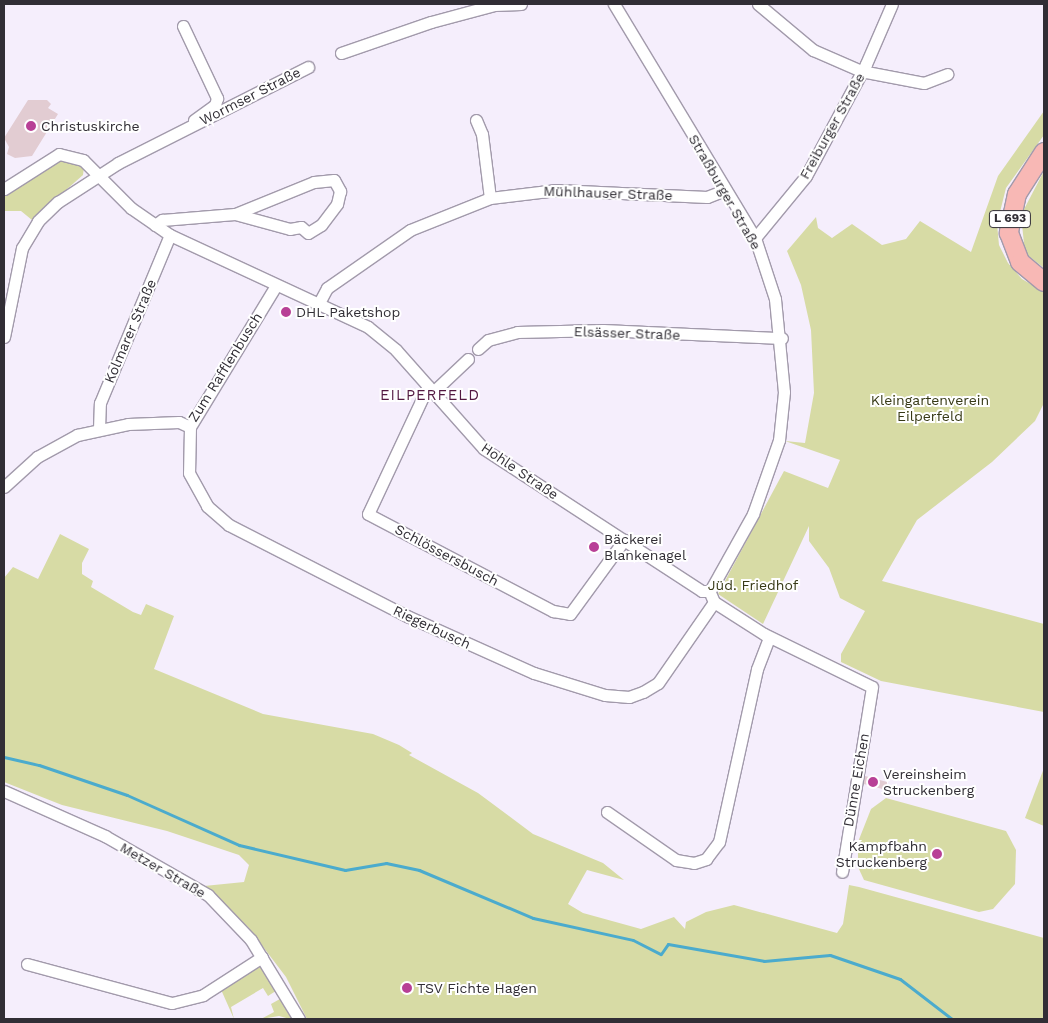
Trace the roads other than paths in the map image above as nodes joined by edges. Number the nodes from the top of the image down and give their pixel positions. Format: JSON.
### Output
{"nodes":[{"id":1,"x":521,"y":4,"type":"edge"},
{"id":2,"x":614,"y":4,"type":"edge"},
{"id":3,"x":758,"y":4,"type":"edge"},
{"id":4,"x":892,"y":4,"type":"edge"},
{"id":5,"x":183,"y":26,"type":"dead end"},
{"id":6,"x":341,"y":53,"type":"dead end"},
{"id":7,"x":308,"y":67,"type":"dead end"},
{"id":8,"x":861,"y":71,"type":"junction"},
{"id":9,"x":946,"y":74,"type":"dead end"},
{"id":10,"x":476,"y":120,"type":"dead end"},
{"id":11,"x":192,"y":126,"type":"junction"},
{"id":12,"x":1044,"y":152,"type":"edge"},
{"id":13,"x":98,"y":174,"type":"junction"},
{"id":14,"x":4,"y":190,"type":"edge"},
{"id":15,"x":725,"y":190,"type":"junction"},
{"id":16,"x":490,"y":198,"type":"junction"},
{"id":17,"x":235,"y":214,"type":"junction"},
{"id":18,"x":155,"y":225,"type":"junction"},
{"id":19,"x":170,"y":235,"type":"junction"},
{"id":20,"x":755,"y":238,"type":"junction"},
{"id":21,"x":1044,"y":282,"type":"edge"},
{"id":22,"x":274,"y":287,"type":"junction"},
{"id":23,"x":319,"y":303,"type":"junction"},
{"id":24,"x":4,"y":337,"type":"edge"},
{"id":25,"x":782,"y":338,"type":"junction"},
{"id":26,"x":478,"y":350,"type":"dead end"},
{"id":27,"x":468,"y":359,"type":"dead end"},
{"id":28,"x":430,"y":389,"type":"junction"},
{"id":29,"x":190,"y":427,"type":"junction"},
{"id":30,"x":99,"y":429,"type":"junction"},
{"id":31,"x":4,"y":488,"type":"edge"},
{"id":32,"x":624,"y":540,"type":"junction"},
{"id":33,"x":712,"y":597,"type":"junction"},
{"id":34,"x":769,"y":637,"type":"junction"},
{"id":35,"x":872,"y":687,"type":"joint"},
{"id":36,"x":4,"y":791,"type":"edge"},
{"id":37,"x":607,"y":812,"type":"dead end"},
{"id":38,"x":842,"y":872,"type":"dead end"},
{"id":39,"x":262,"y":957,"type":"junction"},
{"id":40,"x":26,"y":964,"type":"dead end"},
{"id":41,"x":300,"y":1019,"type":"edge"}],
"edges":[{"from":1,"to":6,"type":"street"},
{"from":2,"to":15,"type":"street","name":"Straßburger Straße"},
{"from":3,"to":8,"type":"street"},
{"from":4,"to":8,"type":"street","name":"Freiburger Straße"},
{"from":5,"to":11,"type":"street","name":"Wormser Straße"},
{"from":7,"to":11,"type":"street","name":"Wormser Straße"},
{"from":8,"to":9,"type":"street"},
{"from":8,"to":20,"type":"street","name":"Freiburger Straße"},
{"from":10,"to":16,"type":"street"},
{"from":11,"to":13,"type":"street","name":"Wormser Straße"},
{"from":12,"to":21,"type":"main road","number":"L 693"},
{"from":13,"to":14,"type":"street","name":"Hohle Straße"},
{"from":13,"to":18,"type":"street","name":"Hohle Straße"},
{"from":13,"to":24,"type":"street","name":"Wormser Straße"},
{"from":15,"to":16,"type":"street","name":"Mühlhauser Straße"},
{"from":15,"to":20,"type":"street","name":"Straßburger Straße"},
{"from":16,"to":23,"type":"street","name":"Mühlhauser Straße"},
{"from":17,"to":17,"type":"street"},
{"from":17,"to":18,"type":"street"},
{"from":18,"to":19,"type":"street","name":"Hohle Straße"},
{"from":19,"to":22,"type":"street","name":"Hohle Straße"},
{"from":19,"to":30,"type":"street","name":"Kolmarer Straße"},
{"from":20,"to":25,"type":"street","name":"Straßburger Straße"},
{"from":22,"to":23,"type":"street","name":"Hohle Straße"},
{"from":22,"to":29,"type":"street","name":"Zum Rafflenbusch"},
{"from":23,"to":28,"type":"street","name":"Hohle Straße"},
{"from":25,"to":26,"type":"street","name":"Elsässer Straße"},
{"from":25,"to":33,"type":"street","name":"Straßburger Straße"},
{"from":27,"to":28,"type":"street"},
{"from":28,"to":32,"type":"street","name":"Hohle Straße"},
{"from":28,"to":32,"type":"street","name":"Schlössersbusch"},
{"from":29,"to":30,"type":"street","name":"Zum Rafflenbusch"},
{"from":29,"to":33,"type":"street","name":"Riegerbusch"},
{"from":30,"to":31,"type":"street","name":"Zum Rafflenbusch"},
{"from":32,"to":33,"type":"street","name":"Hohle Straße"},
{"from":33,"to":34,"type":"street","name":"Hohle Straße"},
{"from":34,"to":35,"type":"street","name":"Hohle Straße"},
{"from":34,"to":37,"type":"street"},
{"from":35,"to":38,"type":"street","name":"Dünne Eichen"},
{"from":36,"to":39,"type":"street","name":"Metzer Straße"},
{"from":39,"to":40,"type":"street"},
{"from":39,"to":41,"type":"street","name":"Metzer Straße"}]}
